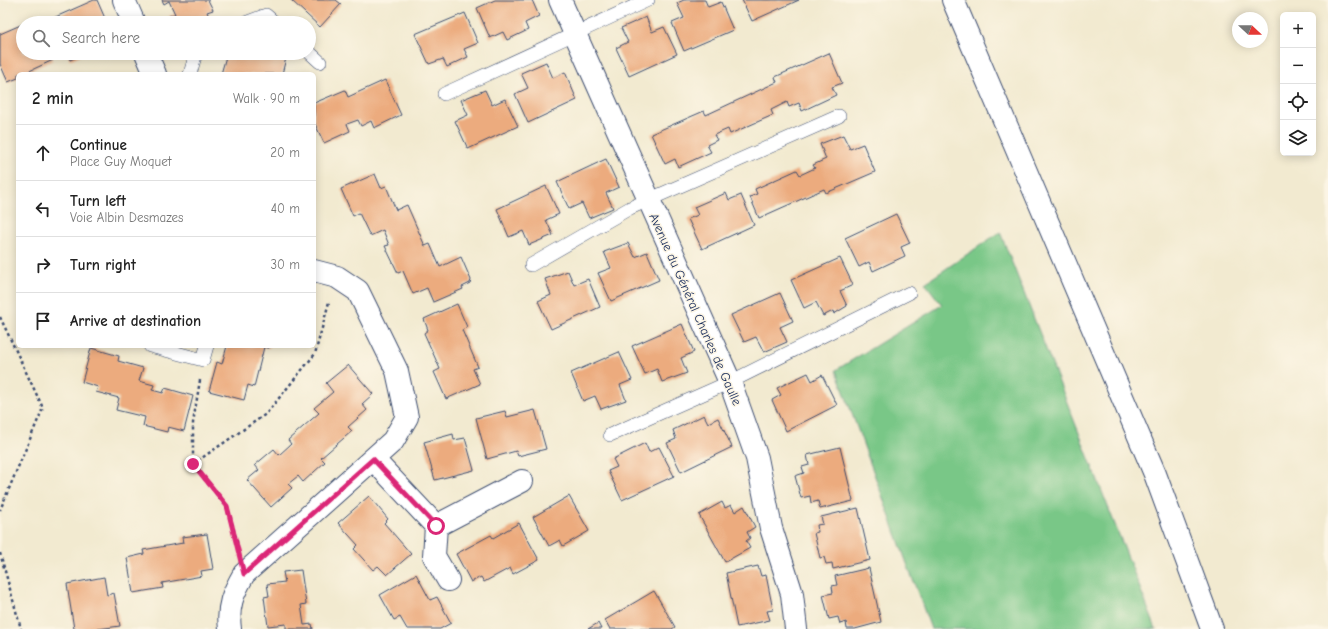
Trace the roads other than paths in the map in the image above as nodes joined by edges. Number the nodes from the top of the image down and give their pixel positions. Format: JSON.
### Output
{"nodes":[{"id":1,"x":124,"y":0,"type":"edge"},
{"id":2,"x":560,"y":0,"type":"edge"},
{"id":3,"x":648,"y":0,"type":"edge"},
{"id":4,"x":953,"y":0,"type":"edge"},
{"id":5,"x":131,"y":16,"type":"edge"},
{"id":6,"x":575,"y":33,"type":"junction"},
{"id":7,"x":316,"y":58,"type":"edge"},
{"id":8,"x":149,"y":60,"type":"edge"},
{"id":9,"x":194,"y":60,"type":"edge"},
{"id":10,"x":320,"y":62,"type":"dead end"},
{"id":11,"x":154,"y":72,"type":"edge"},
{"id":12,"x":191,"y":72,"type":"edge"},
{"id":13,"x":444,"y":94,"type":"dead end"},
{"id":14,"x":839,"y":116,"type":"dead end"},
{"id":15,"x":648,"y":201,"type":"junction"},
{"id":16,"x":531,"y":265,"type":"dead end"},
{"id":17,"x":316,"y":272,"type":"edge"},
{"id":18,"x":908,"y":293,"type":"dead end"},
{"id":19,"x":158,"y":348,"type":"edge"},
{"id":20,"x":206,"y":348,"type":"edge"},
{"id":21,"x":730,"y":382,"type":"junction"},
{"id":22,"x":610,"y":435,"type":"dead end"},
{"id":23,"x":373,"y":459,"type":"junction"},
{"id":24,"x":522,"y":481,"type":"dead end"},
{"id":25,"x":436,"y":526,"type":"junction"},
{"id":26,"x":448,"y":580,"type":"dead end"},
{"id":27,"x":230,"y":629,"type":"edge"},
{"id":28,"x":796,"y":629,"type":"edge"},
{"id":29,"x":1212,"y":629,"type":"edge"}],
"edges":[{"from":1,"to":5,"type":"street"},
{"from":2,"to":6,"type":"street","name":"Avenue du Général Charles de Gaulle"},
{"from":3,"to":6,"type":"lane"},
{"from":4,"to":29,"type":"street"},
{"from":6,"to":13,"type":"lane"},
{"from":6,"to":15,"type":"street","name":"Avenue du Général Charles de Gaulle"},
{"from":7,"to":10,"type":"lane"},
{"from":8,"to":11,"type":"street"},
{"from":9,"to":12,"type":"lane"},
{"from":14,"to":15,"type":"lane"},
{"from":15,"to":16,"type":"lane"},
{"from":15,"to":21,"type":"street","name":"Avenue du Général Charles de Gaulle"},
{"from":17,"to":23,"type":"street"},
{"from":18,"to":21,"type":"lane"},
{"from":19,"to":20,"type":"lane"},
{"from":21,"to":22,"type":"lane"},
{"from":21,"to":28,"type":"street","name":"Avenue du Général Charles de Gaulle"},
{"from":23,"to":25,"type":"street"},
{"from":23,"to":27,"type":"street"},
{"from":24,"to":25,"type":"street"},
{"from":25,"to":26,"type":"street"}]}
